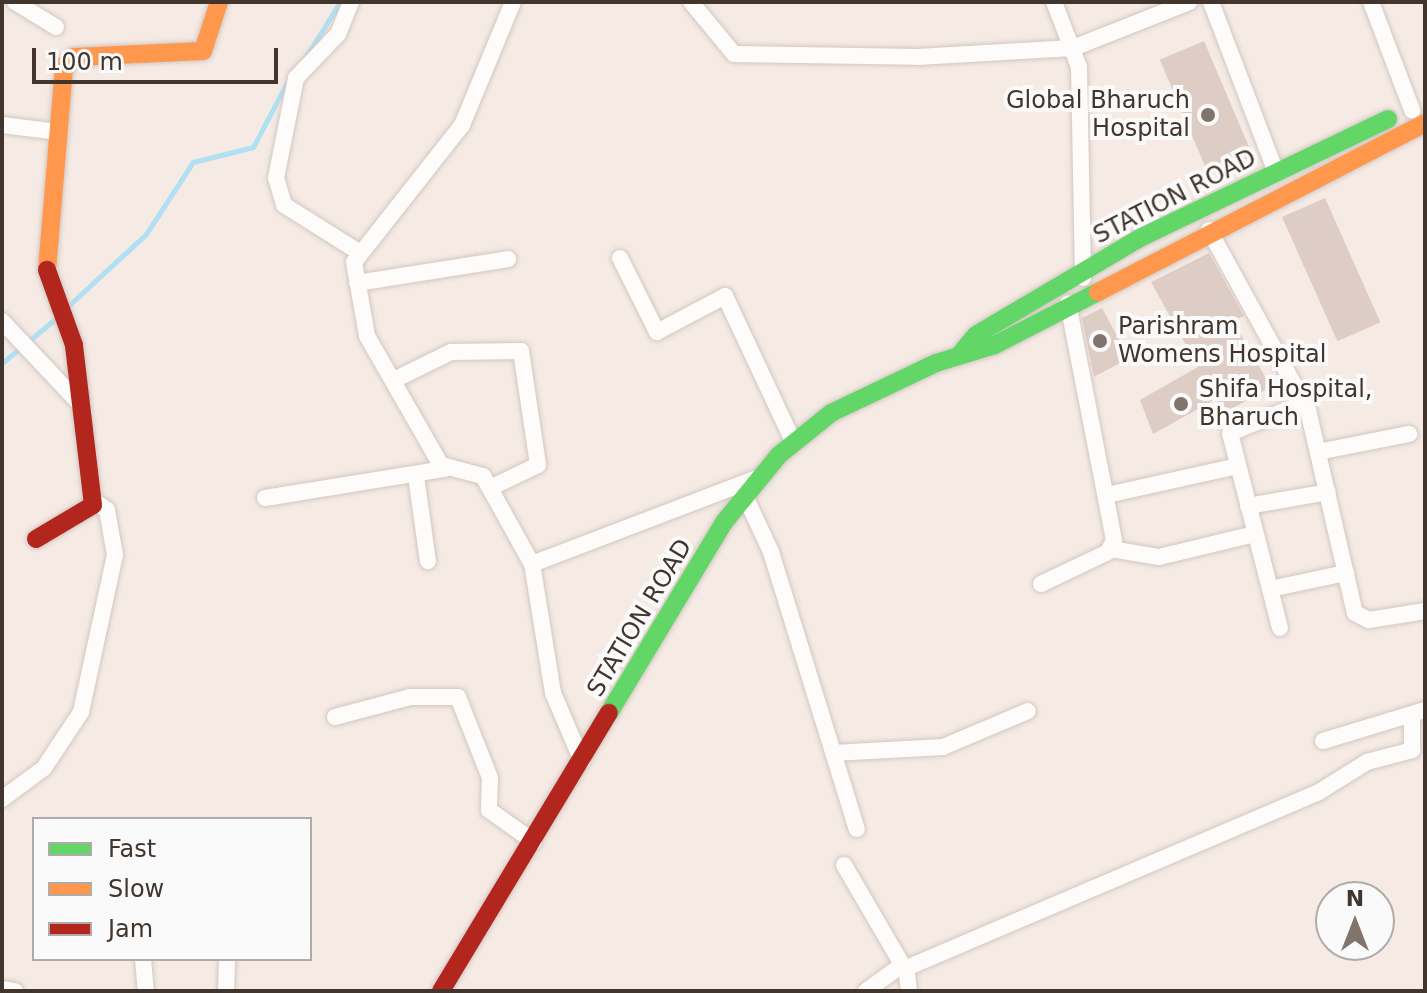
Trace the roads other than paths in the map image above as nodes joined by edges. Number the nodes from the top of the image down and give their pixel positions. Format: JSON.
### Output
{"nodes":[{"id":1,"x":15,"y":2,"type":"edge"},
{"id":2,"x":219,"y":2,"type":"edge"},
{"id":3,"x":351,"y":2,"type":"edge"},
{"id":4,"x":513,"y":2,"type":"edge"},
{"id":5,"x":691,"y":2,"type":"edge"},
{"id":6,"x":1054,"y":2,"type":"edge"},
{"id":7,"x":1189,"y":2,"type":"edge"},
{"id":8,"x":1211,"y":2,"type":"edge"},
{"id":9,"x":1371,"y":2,"type":"edge"},
{"id":10,"x":56,"y":27,"type":"dead end"},
{"id":11,"x":1073,"y":48,"type":"junction"},
{"id":12,"x":1421,"y":113,"type":"edge"},
{"id":13,"x":2,"y":125,"type":"edge"},
{"id":14,"x":58,"y":132,"type":"junction"},
{"id":15,"x":1276,"y":172,"type":"junction"},
{"id":16,"x":1209,"y":230,"type":"junction"},
{"id":17,"x":357,"y":251,"type":"junction"},
{"id":18,"x":620,"y":258,"type":"dead end"},
{"id":19,"x":508,"y":259,"type":"dead end"},
{"id":20,"x":1080,"y":274,"type":"junction"},
{"id":21,"x":357,"y":283,"type":"junction"},
{"id":22,"x":1092,"y":291,"type":"junction"},
{"id":23,"x":1068,"y":303,"type":"junction"},
{"id":24,"x":3,"y":324,"type":"edge"},
{"id":25,"x":961,"y":353,"type":"junction"},
{"id":26,"x":394,"y":380,"type":"junction"},
{"id":27,"x":77,"y":401,"type":"junction"},
{"id":28,"x":1304,"y":403,"type":"junction"},
{"id":29,"x":1409,"y":434,"type":"dead end"},
{"id":30,"x":794,"y":443,"type":"junction"},
{"id":31,"x":1318,"y":452,"type":"junction"},
{"id":32,"x":1238,"y":466,"type":"junction"},
{"id":33,"x":445,"y":469,"type":"junction"},
{"id":34,"x":416,"y":476,"type":"junction"},
{"id":35,"x":761,"y":477,"type":"junction"},
{"id":36,"x":490,"y":488,"type":"junction"},
{"id":37,"x":1328,"y":492,"type":"junction"},
{"id":38,"x":1107,"y":495,"type":"junction"},
{"id":39,"x":745,"y":496,"type":"junction"},
{"id":40,"x":265,"y":498,"type":"dead end"},
{"id":41,"x":92,"y":500,"type":"junction"},
{"id":42,"x":1248,"y":506,"type":"junction"},
{"id":43,"x":1255,"y":534,"type":"junction"},
{"id":44,"x":36,"y":539,"type":"dead end"},
{"id":45,"x":1111,"y":549,"type":"junction"},
{"id":46,"x":428,"y":561,"type":"dead end"},
{"id":47,"x":532,"y":564,"type":"junction"},
{"id":48,"x":1346,"y":573,"type":"junction"},
{"id":49,"x":1041,"y":584,"type":"dead end"},
{"id":50,"x":1270,"y":589,"type":"junction"},
{"id":51,"x":1425,"y":611,"type":"edge"},
{"id":52,"x":1280,"y":628,"type":"dead end"},
{"id":53,"x":1028,"y":711,"type":"dead end"},
{"id":54,"x":1418,"y":712,"type":"edge"},
{"id":55,"x":335,"y":717,"type":"dead end"},
{"id":56,"x":1323,"y":741,"type":"dead end"},
{"id":57,"x":833,"y":753,"type":"junction"},
{"id":58,"x":582,"y":761,"type":"junction"},
{"id":59,"x":2,"y":799,"type":"edge"},
{"id":60,"x":857,"y":829,"type":"dead end"},
{"id":61,"x":534,"y":842,"type":"junction"},
{"id":62,"x":844,"y":865,"type":"dead end"},
{"id":63,"x":143,"y":961,"type":"edge"},
{"id":64,"x":227,"y":961,"type":"edge"},
{"id":65,"x":900,"y":962,"type":"junction"},
{"id":66,"x":2,"y":989,"type":"edge"},
{"id":67,"x":15,"y":991,"type":"edge"},
{"id":68,"x":146,"y":991,"type":"edge"},
{"id":69,"x":226,"y":991,"type":"edge"},
{"id":70,"x":441,"y":991,"type":"edge"},
{"id":71,"x":866,"y":991,"type":"edge"},
{"id":72,"x":909,"y":991,"type":"edge"}],
"edges":[{"from":1,"to":10,"type":"street"},
{"from":2,"to":14,"type":"main road"},
{"from":3,"to":17,"type":"street"},
{"from":4,"to":17,"type":"street"},
{"from":5,"to":11,"type":"street"},
{"from":6,"to":11,"type":"street"},
{"from":7,"to":11,"type":"street"},
{"from":8,"to":15,"type":"street"},
{"from":9,"to":12,"type":"street"},
{"from":11,"to":20,"type":"street"},
{"from":12,"to":15,"type":"main road","name":"STATION ROAD"},
{"from":12,"to":16,"type":"main road","name":"STATION ROAD"},
{"from":13,"to":14,"type":"street"},
{"from":14,"to":27,"type":"main road"},
{"from":15,"to":20,"type":"main road","name":"STATION ROAD"},
{"from":16,"to":22,"type":"main road","name":"STATION ROAD"},
{"from":16,"to":28,"type":"street"},
{"from":17,"to":21,"type":"street"},
{"from":18,"to":30,"type":"street"},
{"from":19,"to":21,"type":"street"},
{"from":20,"to":22,"type":"street"},
{"from":20,"to":25,"type":"main road","name":"STATION ROAD"},
{"from":21,"to":26,"type":"street"},
{"from":22,"to":23,"type":"main road","name":"STATION ROAD"},
{"from":23,"to":25,"type":"main road","name":"STATION ROAD"},
{"from":23,"to":38,"type":"street"},
{"from":24,"to":27,"type":"street"},
{"from":25,"to":30,"type":"main road","name":"STATION ROAD"},
{"from":26,"to":33,"type":"street"},
{"from":26,"to":36,"type":"street"},
{"from":27,"to":41,"type":"main road"},
{"from":28,"to":31,"type":"street"},
{"from":28,"to":32,"type":"street"},
{"from":29,"to":31,"type":"street"},
{"from":30,"to":35,"type":"main road","name":"STATION ROAD"},
{"from":31,"to":37,"type":"street"},
{"from":32,"to":38,"type":"street"},
{"from":32,"to":42,"type":"street"},
{"from":33,"to":34,"type":"street"},
{"from":33,"to":36,"type":"street"},
{"from":34,"to":40,"type":"street"},
{"from":34,"to":46,"type":"street"},
{"from":35,"to":39,"type":"main road","name":"STATION ROAD"},
{"from":35,"to":47,"type":"street"},
{"from":36,"to":47,"type":"street"},
{"from":37,"to":42,"type":"street"},
{"from":37,"to":48,"type":"street"},
{"from":38,"to":45,"type":"street"},
{"from":39,"to":57,"type":"street"},
{"from":39,"to":58,"type":"main road","name":"STATION ROAD"},
{"from":41,"to":44,"type":"main road"},
{"from":41,"to":59,"type":"street"},
{"from":42,"to":43,"type":"street"},
{"from":43,"to":45,"type":"street"},
{"from":43,"to":50,"type":"street"},
{"from":45,"to":49,"type":"street"},
{"from":47,"to":58,"type":"street"},
{"from":48,"to":50,"type":"street"},
{"from":48,"to":51,"type":"street"},
{"from":50,"to":52,"type":"street"},
{"from":53,"to":57,"type":"street"},
{"from":54,"to":56,"type":"street"},
{"from":54,"to":65,"type":"street"},
{"from":55,"to":61,"type":"street"},
{"from":57,"to":60,"type":"street"},
{"from":58,"to":61,"type":"main road","name":"STATION ROAD"},
{"from":61,"to":70,"type":"main road","name":"STATION ROAD"},
{"from":62,"to":65,"type":"street"},
{"from":63,"to":68,"type":"street"},
{"from":64,"to":69,"type":"street"},
{"from":65,"to":71,"type":"street"},
{"from":65,"to":72,"type":"street"},
{"from":66,"to":67,"type":"street"}]}
